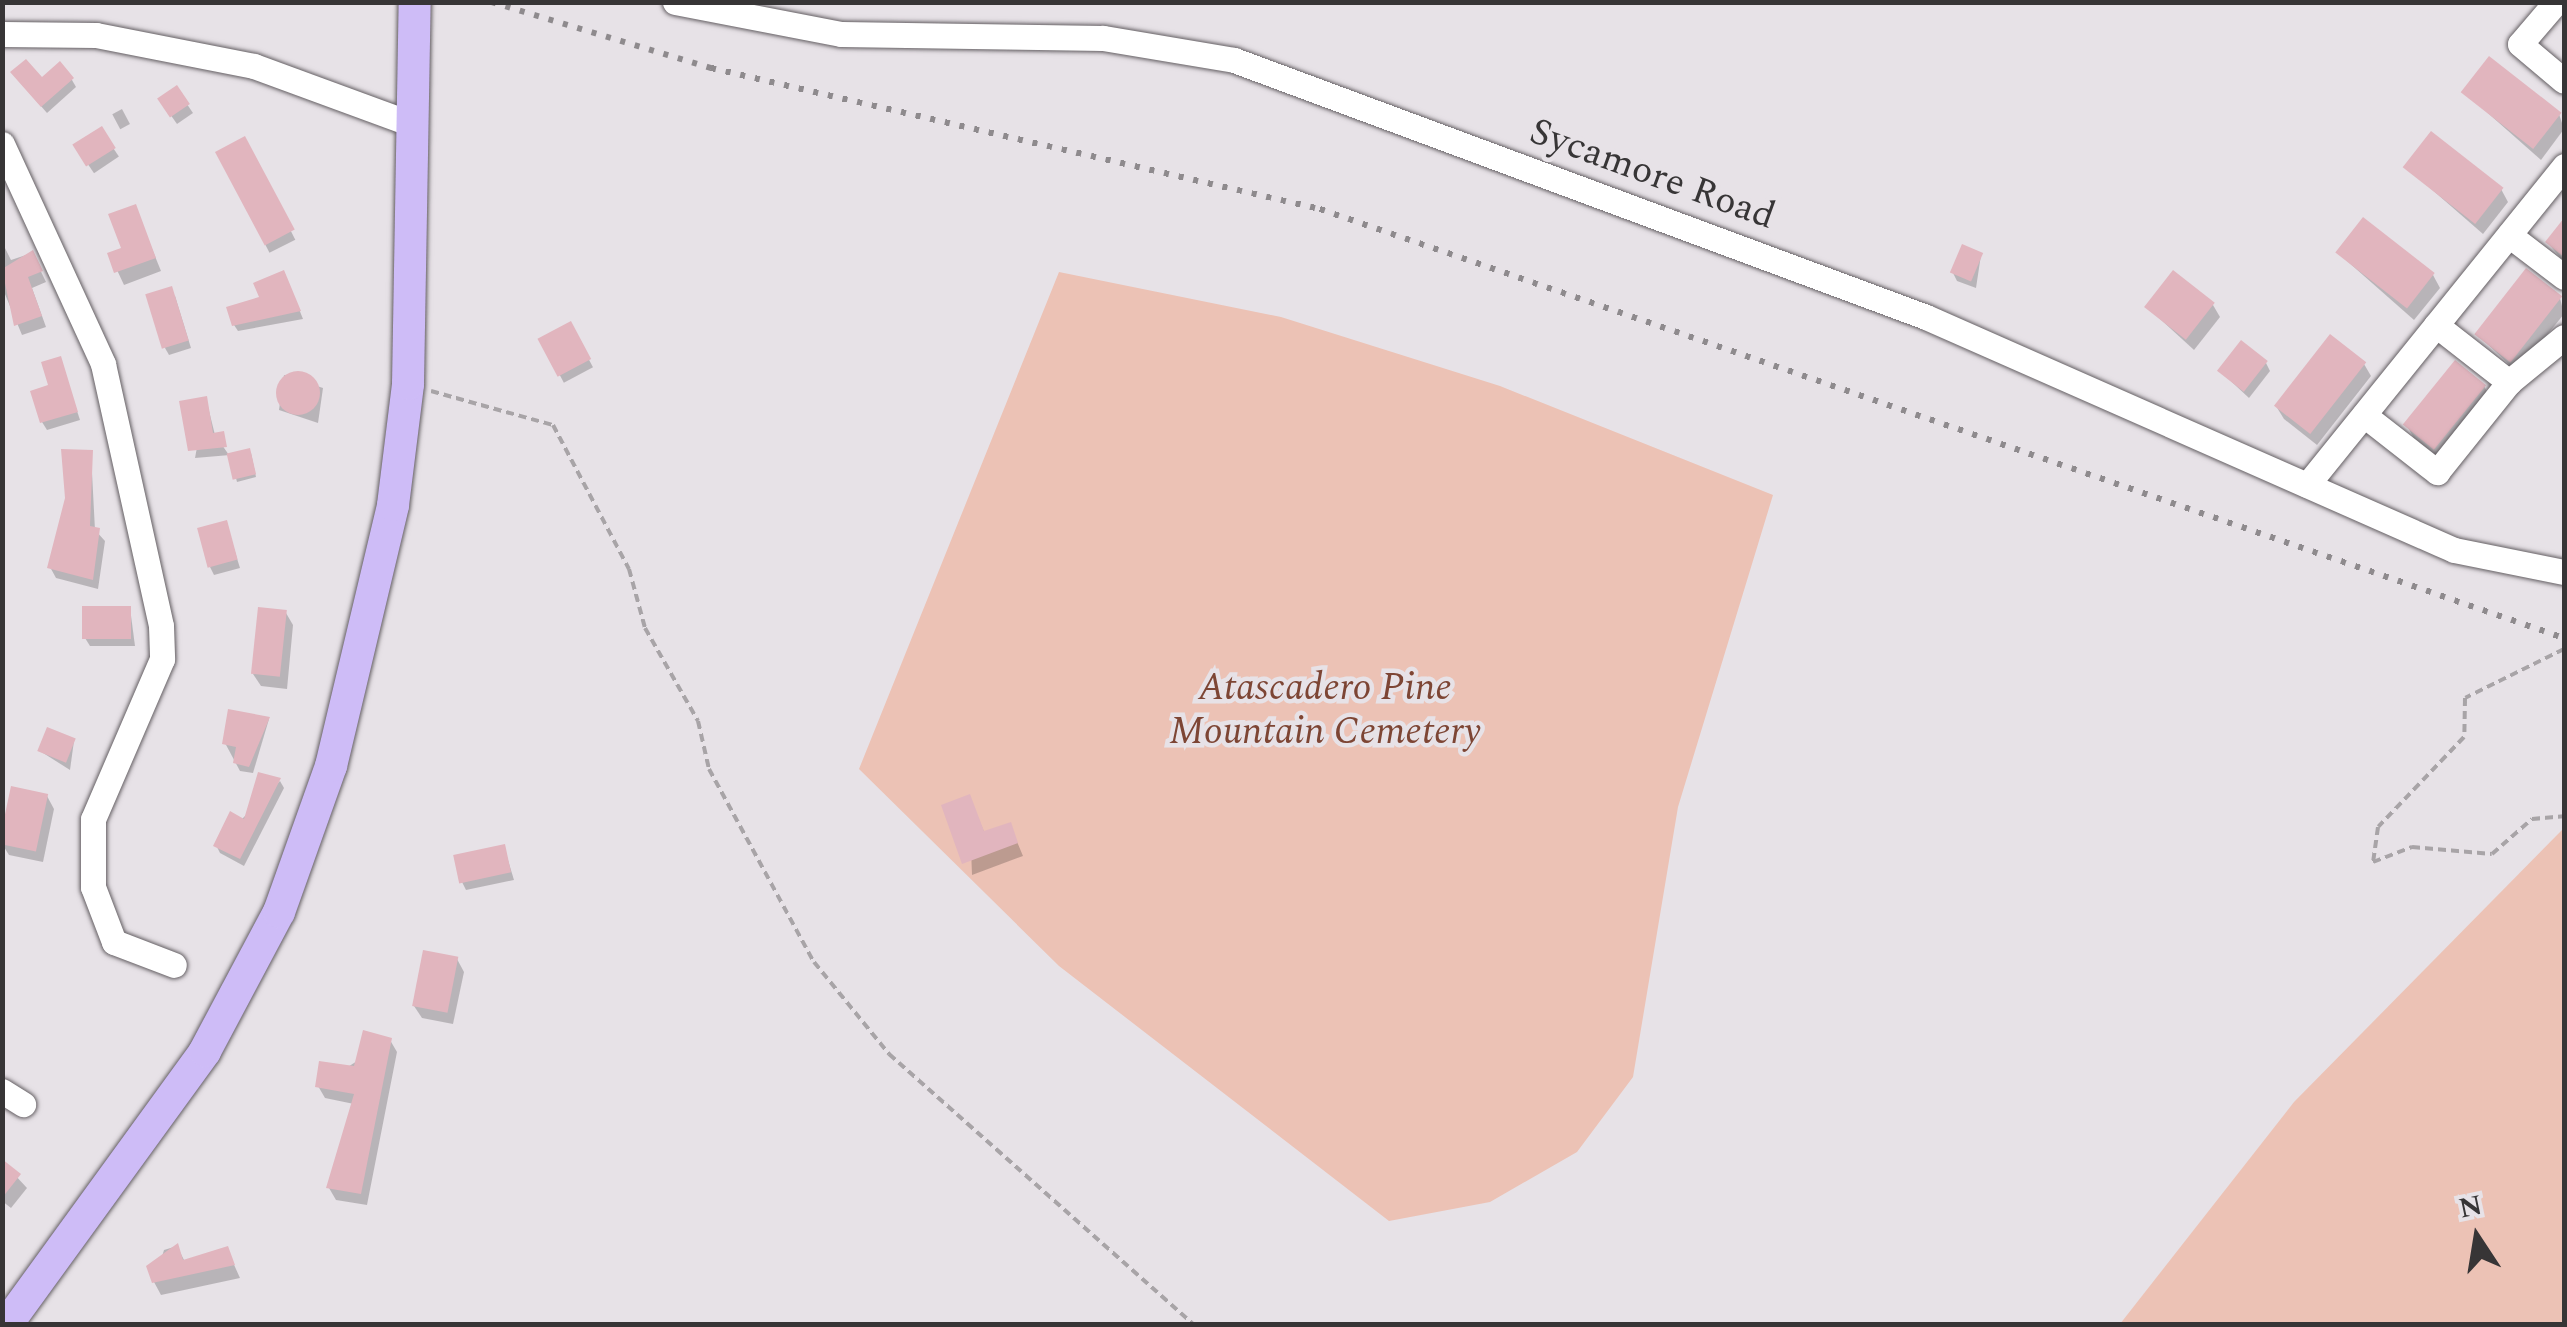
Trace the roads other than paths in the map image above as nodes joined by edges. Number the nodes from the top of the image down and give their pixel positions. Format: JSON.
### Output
{"nodes":[{"id":1,"x":415,"y":2,"type":"edge"},
{"id":2,"x":674,"y":2,"type":"edge"},
{"id":3,"x":2556,"y":2,"type":"edge"},
{"id":4,"x":2,"y":34,"type":"edge"},
{"id":5,"x":2564,"y":81,"type":"edge"},
{"id":6,"x":412,"y":124,"type":"junction"},
{"id":7,"x":2,"y":144,"type":"edge"},
{"id":8,"x":2564,"y":166,"type":"edge"},
{"id":9,"x":2509,"y":235,"type":"junction"},
{"id":10,"x":2564,"y":277,"type":"edge"},
{"id":11,"x":2436,"y":325,"type":"junction"},
{"id":12,"x":2564,"y":337,"type":"edge"},
{"id":13,"x":2508,"y":382,"type":"junction"},
{"id":14,"x":2364,"y":415,"type":"junction"},
{"id":15,"x":2308,"y":485,"type":"junction"},
{"id":16,"x":2564,"y":572,"type":"edge"},
{"id":17,"x":174,"y":965,"type":"dead end"},
{"id":18,"x":7,"y":1324,"type":"edge"}],
"edges":[{"from":1,"to":6,"type":"main road"},
{"from":2,"to":15,"type":"street","name":"Sycamore Road"},
{"from":3,"to":5,"type":"street"},
{"from":4,"to":6,"type":"street"},
{"from":6,"to":18,"type":"main road"},
{"from":7,"to":17,"type":"street"},
{"from":8,"to":9,"type":"street"},
{"from":9,"to":10,"type":"street"},
{"from":9,"to":11,"type":"street"},
{"from":11,"to":13,"type":"street"},
{"from":11,"to":14,"type":"street"},
{"from":12,"to":13,"type":"street"},
{"from":13,"to":14,"type":"street"},
{"from":14,"to":15,"type":"street"},
{"from":15,"to":16,"type":"street","name":"Sycamore Road"}]}
